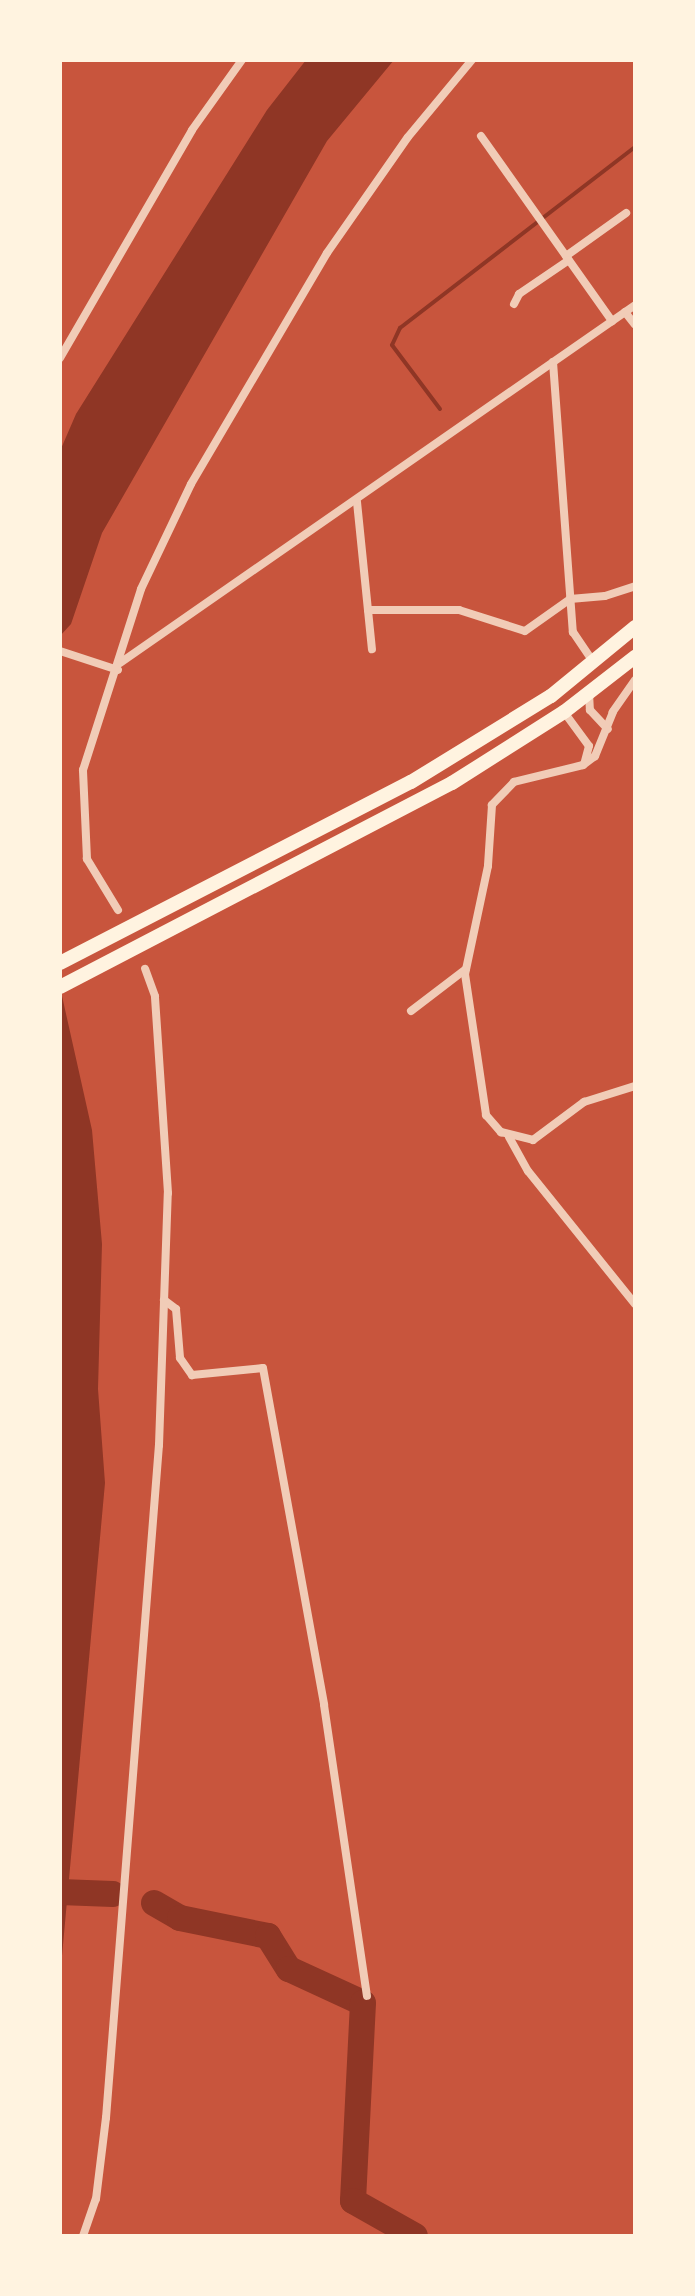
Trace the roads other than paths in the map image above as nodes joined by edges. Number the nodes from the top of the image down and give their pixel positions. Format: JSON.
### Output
{"nodes":[{"id":1,"x":242,"y":60,"type":"edge"},
{"id":2,"x":472,"y":60,"type":"edge"},
{"id":3,"x":481,"y":136,"type":"dead end"},
{"id":4,"x":626,"y":213,"type":"dead end"},
{"id":5,"x":568,"y":258,"type":"junction"},
{"id":6,"x":514,"y":304,"type":"dead end"},
{"id":7,"x":635,"y":305,"type":"edge"},
{"id":8,"x":625,"y":312,"type":"junction"},
{"id":9,"x":612,"y":321,"type":"junction"},
{"id":10,"x":635,"y":325,"type":"edge"},
{"id":11,"x":60,"y":358,"type":"edge"},
{"id":12,"x":553,"y":362,"type":"junction"},
{"id":13,"x":357,"y":502,"type":"junction"},
{"id":14,"x":635,"y":586,"type":"edge"},
{"id":15,"x":570,"y":599,"type":"junction"},
{"id":16,"x":368,"y":610,"type":"junction"},
{"id":17,"x":635,"y":627,"type":"edge"},
{"id":18,"x":372,"y":649,"type":"dead end"},
{"id":19,"x":60,"y":651,"type":"edge"},
{"id":20,"x":635,"y":657,"type":"edge"},
{"id":21,"x":593,"y":662,"type":"junction"},
{"id":22,"x":119,"y":667,"type":"junction"},
{"id":23,"x":635,"y":680,"type":"edge"},
{"id":24,"x":589,"y":692,"type":"junction"},
{"id":25,"x":564,"y":712,"type":"junction"},
{"id":26,"x":608,"y":729,"type":"junction"},
{"id":27,"x":583,"y":765,"type":"junction"},
{"id":28,"x":118,"y":910,"type":"dead end"},
{"id":29,"x":60,"y":963,"type":"edge"},
{"id":30,"x":145,"y":969,"type":"dead end"},
{"id":31,"x":466,"y":969,"type":"junction"},
{"id":32,"x":60,"y":987,"type":"edge"},
{"id":33,"x":411,"y":1011,"type":"dead end"},
{"id":34,"x":635,"y":1086,"type":"edge"},
{"id":35,"x":509,"y":1137,"type":"junction"},
{"id":36,"x":164,"y":1300,"type":"junction"},
{"id":37,"x":635,"y":1304,"type":"edge"},
{"id":38,"x":367,"y":1996,"type":"dead end"},
{"id":39,"x":83,"y":2236,"type":"edge"}],
"edges":[{"from":1,"to":11,"type":"street"},
{"from":2,"to":22,"type":"street"},
{"from":3,"to":5,"type":"street"},
{"from":4,"to":5,"type":"street"},
{"from":5,"to":6,"type":"street"},
{"from":5,"to":9,"type":"street"},
{"from":7,"to":8,"type":"street"},
{"from":8,"to":9,"type":"street"},
{"from":8,"to":10,"type":"street"},
{"from":9,"to":12,"type":"street"},
{"from":12,"to":13,"type":"street"},
{"from":12,"to":15,"type":"street"},
{"from":13,"to":16,"type":"street"},
{"from":13,"to":22,"type":"street"},
{"from":14,"to":15,"type":"street"},
{"from":15,"to":16,"type":"street"},
{"from":15,"to":21,"type":"street"},
{"from":16,"to":18,"type":"street"},
{"from":17,"to":21,"type":"highway"},
{"from":19,"to":22,"type":"street"},
{"from":20,"to":24,"type":"highway"},
{"from":21,"to":29,"type":"highway"},
{"from":22,"to":28,"type":"street"},
{"from":23,"to":26,"type":"street"},
{"from":24,"to":25,"type":"highway"},
{"from":24,"to":26,"type":"street"},
{"from":25,"to":27,"type":"street"},
{"from":25,"to":32,"type":"highway"},
{"from":26,"to":27,"type":"street"},
{"from":27,"to":31,"type":"street"},
{"from":30,"to":36,"type":"street"},
{"from":31,"to":33,"type":"street"},
{"from":31,"to":35,"type":"street"},
{"from":34,"to":35,"type":"street"},
{"from":35,"to":37,"type":"street"},
{"from":36,"to":38,"type":"street"},
{"from":36,"to":39,"type":"street"}]}
